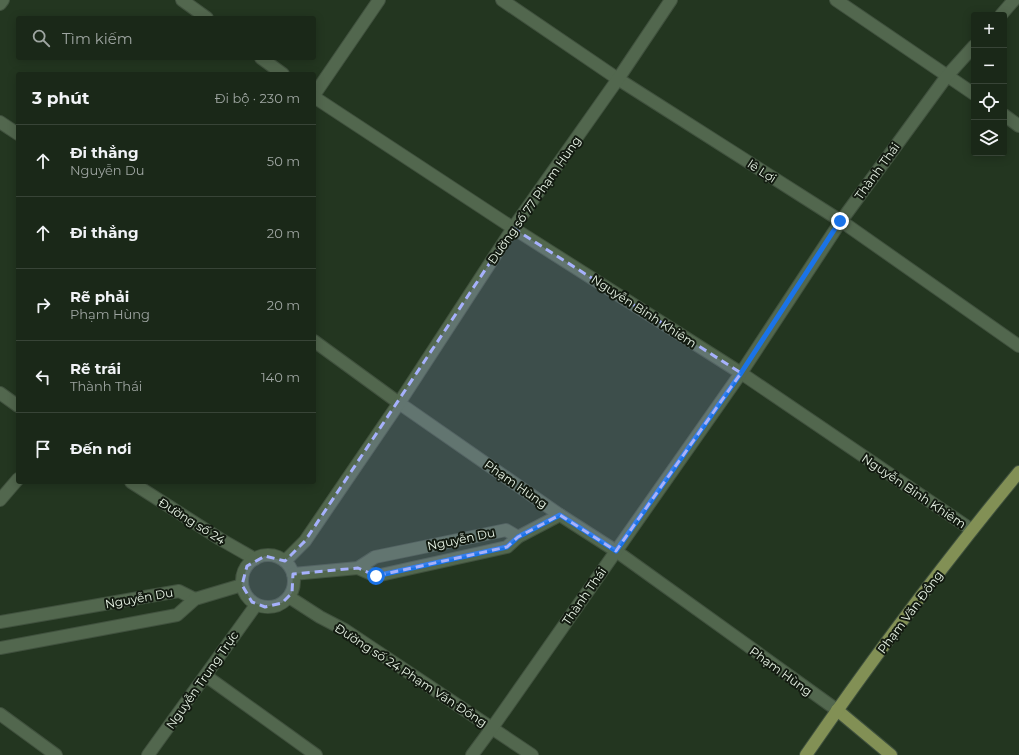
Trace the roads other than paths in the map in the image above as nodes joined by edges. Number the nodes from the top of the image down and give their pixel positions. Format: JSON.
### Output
{"nodes":[{"id":1,"x":3,"y":0,"type":"edge"},
{"id":2,"x":182,"y":0,"type":"edge"},
{"id":3,"x":379,"y":0,"type":"edge"},
{"id":4,"x":502,"y":0,"type":"edge"},
{"id":5,"x":671,"y":0,"type":"edge"},
{"id":6,"x":836,"y":0,"type":"edge"},
{"id":7,"x":1014,"y":0,"type":"edge"},
{"id":8,"x":0,"y":4,"type":"edge"},
{"id":9,"x":1004,"y":12,"type":"edge"},
{"id":10,"x":204,"y":16,"type":"edge"},
{"id":11,"x":972,"y":48,"type":"edge"},
{"id":12,"x":264,"y":60,"type":"edge"},
{"id":13,"x":280,"y":72,"type":"edge"},
{"id":14,"x":947,"y":76,"type":"junction"},
{"id":15,"x":618,"y":79,"type":"junction"},
{"id":16,"x":971,"y":92,"type":"edge"},
{"id":17,"x":316,"y":93,"type":"edge"},
{"id":18,"x":316,"y":97,"type":"edge"},
{"id":19,"x":1007,"y":117,"type":"edge"},
{"id":20,"x":0,"y":122,"type":"edge"},
{"id":21,"x":1019,"y":126,"type":"edge"},
{"id":22,"x":16,"y":133,"type":"edge"},
{"id":23,"x":840,"y":221,"type":"junction"},
{"id":24,"x":514,"y":228,"type":"junction"},
{"id":25,"x":316,"y":342,"type":"edge"},
{"id":26,"x":1019,"y":346,"type":"edge"},
{"id":27,"x":741,"y":373,"type":"junction"},
{"id":28,"x":0,"y":393,"type":"edge"},
{"id":29,"x":399,"y":402,"type":"junction"},
{"id":30,"x":16,"y":405,"type":"edge"},
{"id":31,"x":1019,"y":472,"type":"edge"},
{"id":32,"x":16,"y":481,"type":"edge"},
{"id":33,"x":134,"y":484,"type":"edge"},
{"id":34,"x":0,"y":500,"type":"edge"},
{"id":35,"x":560,"y":515,"type":"junction"},
{"id":36,"x":972,"y":530,"type":"junction"},
{"id":37,"x":518,"y":537,"type":"junction"},
{"id":38,"x":616,"y":551,"type":"junction"},
{"id":39,"x":255,"y":559,"type":"junction"},
{"id":40,"x":285,"y":561,"type":"junction"},
{"id":41,"x":358,"y":568,"type":"junction"},
{"id":42,"x":293,"y":574,"type":"junction"},
{"id":43,"x":242,"y":585,"type":"junction"},
{"id":44,"x":289,"y":597,"type":"junction"},
{"id":45,"x":195,"y":600,"type":"junction"},
{"id":46,"x":256,"y":604,"type":"junction"},
{"id":47,"x":0,"y":622,"type":"edge"},
{"id":48,"x":0,"y":648,"type":"edge"},
{"id":49,"x":206,"y":676,"type":"junction"},
{"id":50,"x":837,"y":710,"type":"junction"},
{"id":51,"x":0,"y":714,"type":"edge"},
{"id":52,"x":492,"y":728,"type":"junction"},
{"id":53,"x":56,"y":755,"type":"edge"},
{"id":54,"x":148,"y":755,"type":"edge"},
{"id":55,"x":316,"y":755,"type":"edge"},
{"id":56,"x":472,"y":755,"type":"edge"},
{"id":57,"x":532,"y":755,"type":"edge"},
{"id":58,"x":806,"y":755,"type":"edge"},
{"id":59,"x":891,"y":755,"type":"edge"}],
"edges":[{"from":1,"to":8,"type":"street"},
{"from":2,"to":10,"type":"street"},
{"from":3,"to":17,"type":"street"},
{"from":4,"to":15,"type":"street","name":"lê Lợi"},
{"from":5,"to":15,"type":"street","name":"Đường số 77 Phạm Hùng"},
{"from":6,"to":14,"type":"street"},
{"from":7,"to":9,"type":"street"},
{"from":11,"to":14,"type":"street","name":"Thành Thái"},
{"from":12,"to":13,"type":"street"},
{"from":14,"to":16,"type":"street"},
{"from":14,"to":23,"type":"street","name":"Thành Thái"},
{"from":15,"to":23,"type":"street","name":"lê Lợi"},
{"from":15,"to":24,"type":"street","name":"Đường số 77 Phạm Hùng"},
{"from":18,"to":24,"type":"street","name":"Nguyễn Bỉnh Khiêm"},
{"from":19,"to":21,"type":"street"},
{"from":20,"to":22,"type":"street"},
{"from":23,"to":26,"type":"street","name":"lê Lợi"},
{"from":23,"to":27,"type":"street","name":"Thành Thái"},
{"from":24,"to":27,"type":"street","name":"Nguyễn Bỉnh Khiêm"},
{"from":24,"to":29,"type":"street","name":"Đường số 77 Phạm Hùng"},
{"from":25,"to":29,"type":"street","name":"Phạm Hùng"},
{"from":27,"to":36,"type":"street","name":"Nguyễn Bỉnh Khiêm"},
{"from":27,"to":38,"type":"street","name":"Thành Thái"},
{"from":28,"to":30,"type":"street"},
{"from":29,"to":35,"type":"street","name":"Phạm Hùng"},
{"from":29,"to":40,"type":"street","name":"Đường số 77 Phạm Hùng"},
{"from":31,"to":36,"type":"main road","name":"Phạm Văn Đồng"},
{"from":32,"to":34,"type":"street"},
{"from":33,"to":39,"type":"street","name":"Đường số 24"},
{"from":35,"to":37,"type":"street"},
{"from":35,"to":38,"type":"street","name":"Phạm Hùng"},
{"from":36,"to":50,"type":"main road","name":"Phạm Văn Đồng"},
{"from":37,"to":41,"type":"street","name":"Nguyễn Du"},
{"from":37,"to":41,"type":"street","name":"Nguyễn Du"},
{"from":38,"to":50,"type":"street","name":"Phạm Hùng"},
{"from":38,"to":52,"type":"street","name":"Thành Thái"},
{"from":39,"to":40,"type":"street"},
{"from":39,"to":43,"type":"street"},
{"from":40,"to":42,"type":"street"},
{"from":41,"to":42,"type":"street"},
{"from":42,"to":44,"type":"street"},
{"from":43,"to":45,"type":"street"},
{"from":43,"to":46,"type":"street"},
{"from":44,"to":46,"type":"street"},
{"from":44,"to":52,"type":"street","name":"Đường số 24 Phạm Văn Đồng"},
{"from":45,"to":47,"type":"street","name":"Nguyễn Du"},
{"from":45,"to":48,"type":"street","name":"Nguyễn Du"},
{"from":46,"to":49,"type":"street","name":"Nguyễn Trung Trực"},
{"from":49,"to":54,"type":"street","name":"Nguyễn Trung Trực"},
{"from":49,"to":55,"type":"street"},
{"from":50,"to":58,"type":"main road","name":"Phạm Văn Đồng"},
{"from":50,"to":59,"type":"main road"},
{"from":51,"to":53,"type":"street"},
{"from":52,"to":56,"type":"street","name":"Thành Thái"},
{"from":52,"to":57,"type":"street","name":"Đường số 24 Phạm Văn Đồng"}]}
